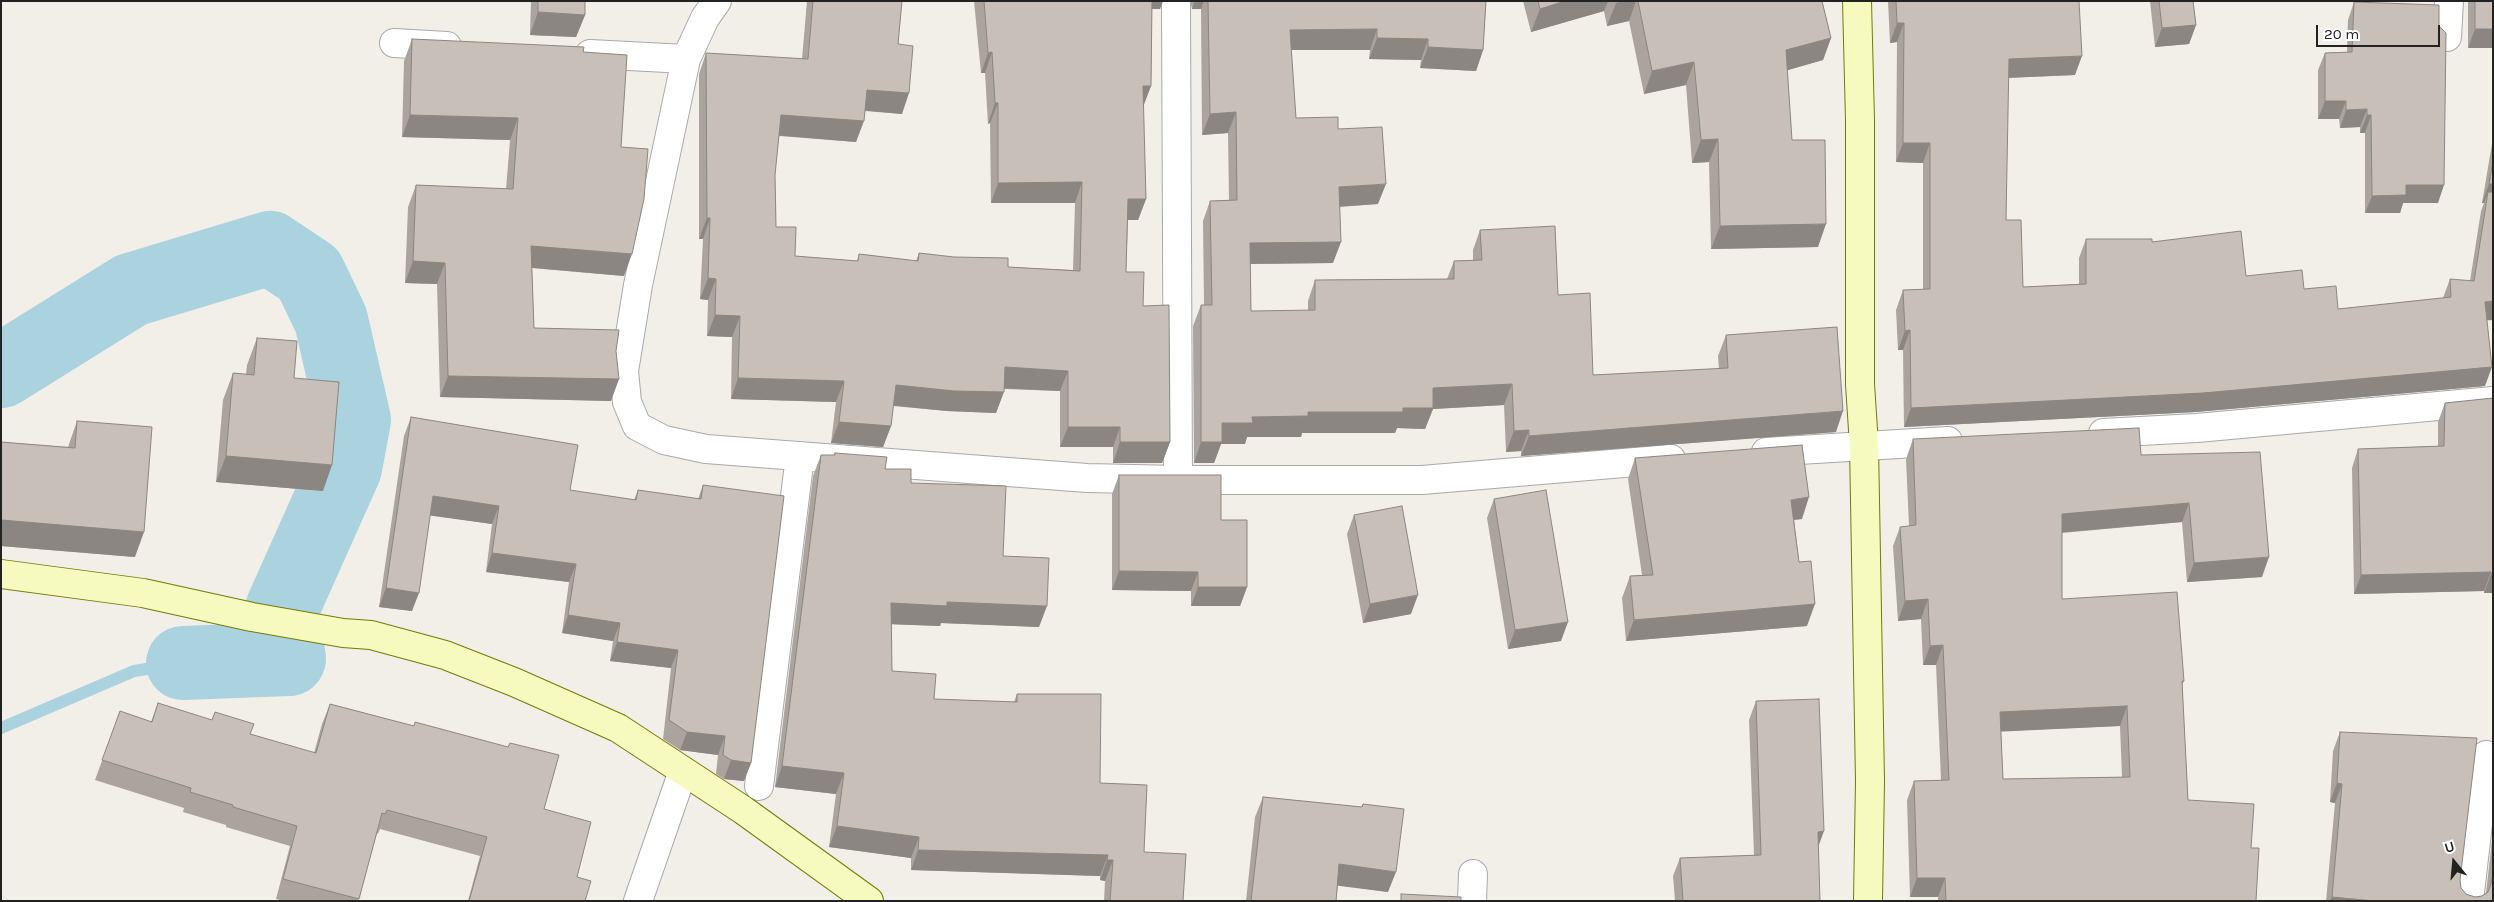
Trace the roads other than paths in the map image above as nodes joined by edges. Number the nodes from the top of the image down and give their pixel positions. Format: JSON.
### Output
{"nodes":[{"id":1,"x":717,"y":1,"type":"edge"},
{"id":2,"x":1176,"y":1,"type":"edge"},
{"id":3,"x":1857,"y":1,"type":"edge"},
{"id":4,"x":2449,"y":1,"type":"edge"},
{"id":5,"x":2447,"y":37,"type":"edge"},
{"id":6,"x":394,"y":42,"type":"dead end"},
{"id":7,"x":472,"y":47,"type":"edge"},
{"id":8,"x":569,"y":53,"type":"edge"},
{"id":9,"x":686,"y":59,"type":"junction"},
{"id":10,"x":2493,"y":401,"type":"edge"},
{"id":11,"x":2079,"y":434,"type":"edge"},
{"id":12,"x":1972,"y":440,"type":"edge"},
{"id":13,"x":1864,"y":445,"type":"junction"},
{"id":14,"x":1745,"y":454,"type":"edge"},
{"id":15,"x":800,"y":456,"type":"junction"},
{"id":16,"x":1695,"y":458,"type":"edge"},
{"id":17,"x":1178,"y":480,"type":"junction"},
{"id":18,"x":1,"y":574,"type":"edge"},
{"id":19,"x":2486,"y":755,"type":"dead end"},
{"id":20,"x":683,"y":771,"type":"junction"},
{"id":21,"x":759,"y":786,"type":"dead end"},
{"id":22,"x":638,"y":901,"type":"edge"},
{"id":23,"x":870,"y":901,"type":"edge"},
{"id":24,"x":1868,"y":901,"type":"edge"},
{"id":25,"x":2469,"y":901,"type":"edge"}],
"edges":[{"from":1,"to":9,"type":"street"},
{"from":2,"to":17,"type":"street"},
{"from":3,"to":13,"type":"main road"},
{"from":4,"to":5,"type":"street"},
{"from":6,"to":7,"type":"street"},
{"from":8,"to":9,"type":"street"},
{"from":9,"to":15,"type":"street"},
{"from":10,"to":11,"type":"street"},
{"from":12,"to":13,"type":"street"},
{"from":13,"to":14,"type":"street"},
{"from":13,"to":24,"type":"main road"},
{"from":15,"to":17,"type":"street"},
{"from":15,"to":21,"type":"street"},
{"from":16,"to":17,"type":"street"},
{"from":18,"to":20,"type":"main road"},
{"from":19,"to":25,"type":"street"},
{"from":20,"to":22,"type":"street"},
{"from":20,"to":23,"type":"main road"}]}
